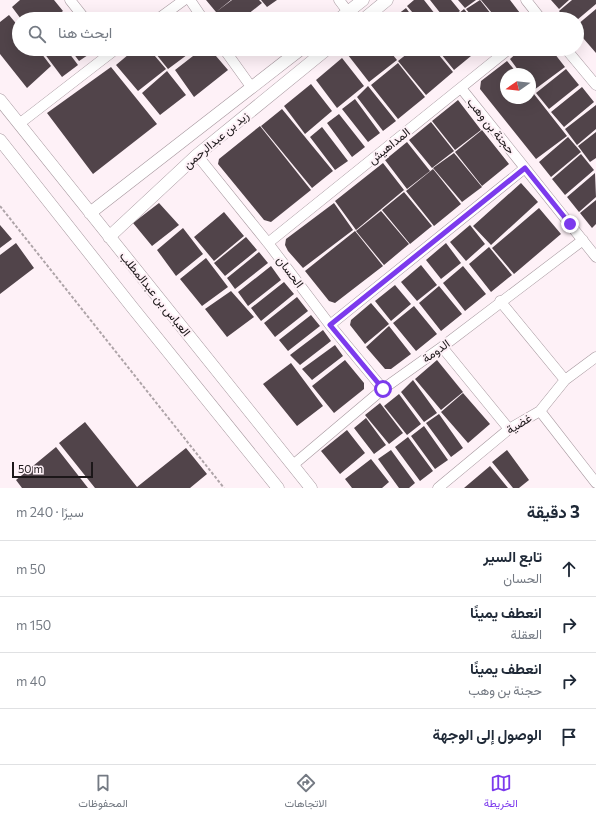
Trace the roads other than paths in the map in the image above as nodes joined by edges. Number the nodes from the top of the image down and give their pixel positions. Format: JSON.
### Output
{"nodes":[{"id":1,"x":70,"y":0,"type":"edge"},
{"id":2,"x":184,"y":0,"type":"edge"},
{"id":3,"x":190,"y":0,"type":"edge"},
{"id":4,"x":339,"y":0,"type":"edge"},
{"id":5,"x":363,"y":0,"type":"edge"},
{"id":6,"x":388,"y":0,"type":"edge"},
{"id":7,"x":526,"y":0,"type":"edge"},
{"id":8,"x":79,"y":12,"type":"edge"},
{"id":9,"x":168,"y":12,"type":"edge"},
{"id":10,"x":198,"y":12,"type":"edge"},
{"id":11,"x":342,"y":12,"type":"edge"},
{"id":12,"x":347,"y":12,"type":"edge"},
{"id":13,"x":373,"y":12,"type":"edge"},
{"id":14,"x":535,"y":12,"type":"edge"},
{"id":15,"x":104,"y":56,"type":"edge"},
{"id":16,"x":229,"y":56,"type":"edge"},
{"id":17,"x":292,"y":56,"type":"edge"},
{"id":18,"x":318,"y":56,"type":"edge"},
{"id":19,"x":500,"y":56,"type":"edge"},
{"id":20,"x":572,"y":56,"type":"edge"},
{"id":21,"x":596,"y":85,"type":"edge"},
{"id":22,"x":252,"y":88,"type":"junction"},
{"id":23,"x":461,"y":88,"type":"junction"},
{"id":24,"x":0,"y":100,"type":"edge"},
{"id":25,"x":0,"y":106,"type":"edge"},
{"id":26,"x":15,"y":119,"type":"junction"},
{"id":27,"x":0,"y":140,"type":"edge"},
{"id":28,"x":197,"y":155,"type":"junction"},
{"id":29,"x":525,"y":168,"type":"junction"},
{"id":30,"x":90,"y":213,"type":"junction"},
{"id":31,"x":109,"y":237,"type":"junction"},
{"id":32,"x":582,"y":240,"type":"junction"},
{"id":33,"x":268,"y":243,"type":"junction"},
{"id":34,"x":596,"y":257,"type":"edge"},
{"id":35,"x":500,"y":301,"type":"junction"},
{"id":36,"x":330,"y":325,"type":"junction"},
{"id":37,"x":442,"y":347,"type":"junction"},
{"id":38,"x":596,"y":357,"type":"edge"},
{"id":39,"x":565,"y":380,"type":"junction"},
{"id":40,"x":383,"y":389,"type":"junction"},
{"id":41,"x":540,"y":411,"type":"junction"},
{"id":42,"x":509,"y":429,"type":"junction"},
{"id":43,"x":293,"y":465,"type":"junction"},
{"id":44,"x":596,"y":483,"type":"edge"},
{"id":45,"x":278,"y":488,"type":"edge"},
{"id":46,"x":311,"y":488,"type":"edge"},
{"id":47,"x":438,"y":488,"type":"edge"}],
"edges":[{"from":1,"to":8,"type":"street"},
{"from":2,"to":9,"type":"street"},
{"from":3,"to":10,"type":"street"},
{"from":4,"to":11,"type":"street"},
{"from":5,"to":12,"type":"street"},
{"from":6,"to":13,"type":"street"},
{"from":7,"to":14,"type":"street"},
{"from":15,"to":26,"type":"street"},
{"from":16,"to":22,"type":"street"},
{"from":17,"to":22,"type":"street","name":"زيد بن عبدالرحمن"},
{"from":18,"to":28,"type":"street","name":"زيد بن عبدالرحمن"},
{"from":19,"to":23,"type":"street","name":"المداهيش"},
{"from":20,"to":21,"type":"street"},
{"from":22,"to":30,"type":"street","name":"زيد بن عبدالرحمن"},
{"from":23,"to":29,"type":"street","name":"حجنة بن وهب"},
{"from":23,"to":33,"type":"street","name":"المداهيش"},
{"from":24,"to":26,"type":"street","name":"العباس بن عبدالمطلب"},
{"from":25,"to":26,"type":"street"},
{"from":26,"to":30,"type":"street","name":"العباس بن عبدالمطلب"},
{"from":27,"to":45,"type":"street"},
{"from":28,"to":31,"type":"street","name":"زيد بن عبدالرحمن"},
{"from":28,"to":33,"type":"street","name":"الحسان"},
{"from":29,"to":32,"type":"street","name":"حجنة بن وهب"},
{"from":29,"to":36,"type":"street"},
{"from":30,"to":31,"type":"street","name":"العباس بن عبدالمطلب"},
{"from":31,"to":43,"type":"street","name":"العباس بن عبدالمطلب"},
{"from":32,"to":34,"type":"street","name":"حجنة بن وهب"},
{"from":32,"to":35,"type":"street","name":"الدومة"},
{"from":33,"to":36,"type":"street","name":"الحسان"},
{"from":35,"to":37,"type":"street","name":"الدومة"},
{"from":35,"to":39,"type":"street"},
{"from":36,"to":40,"type":"street","name":"الحسان"},
{"from":37,"to":40,"type":"street","name":"الدومة"},
{"from":37,"to":42,"type":"street"},
{"from":38,"to":39,"type":"street","name":"غضية"},
{"from":39,"to":41,"type":"street","name":"غضية"},
{"from":40,"to":43,"type":"street","name":"الدومة"},
{"from":41,"to":42,"type":"street","name":"غضية"},
{"from":41,"to":44,"type":"street"},
{"from":42,"to":47,"type":"street","name":"غضية"},
{"from":43,"to":46,"type":"street","name":"العباس بن عبدالمطلب"}]}
